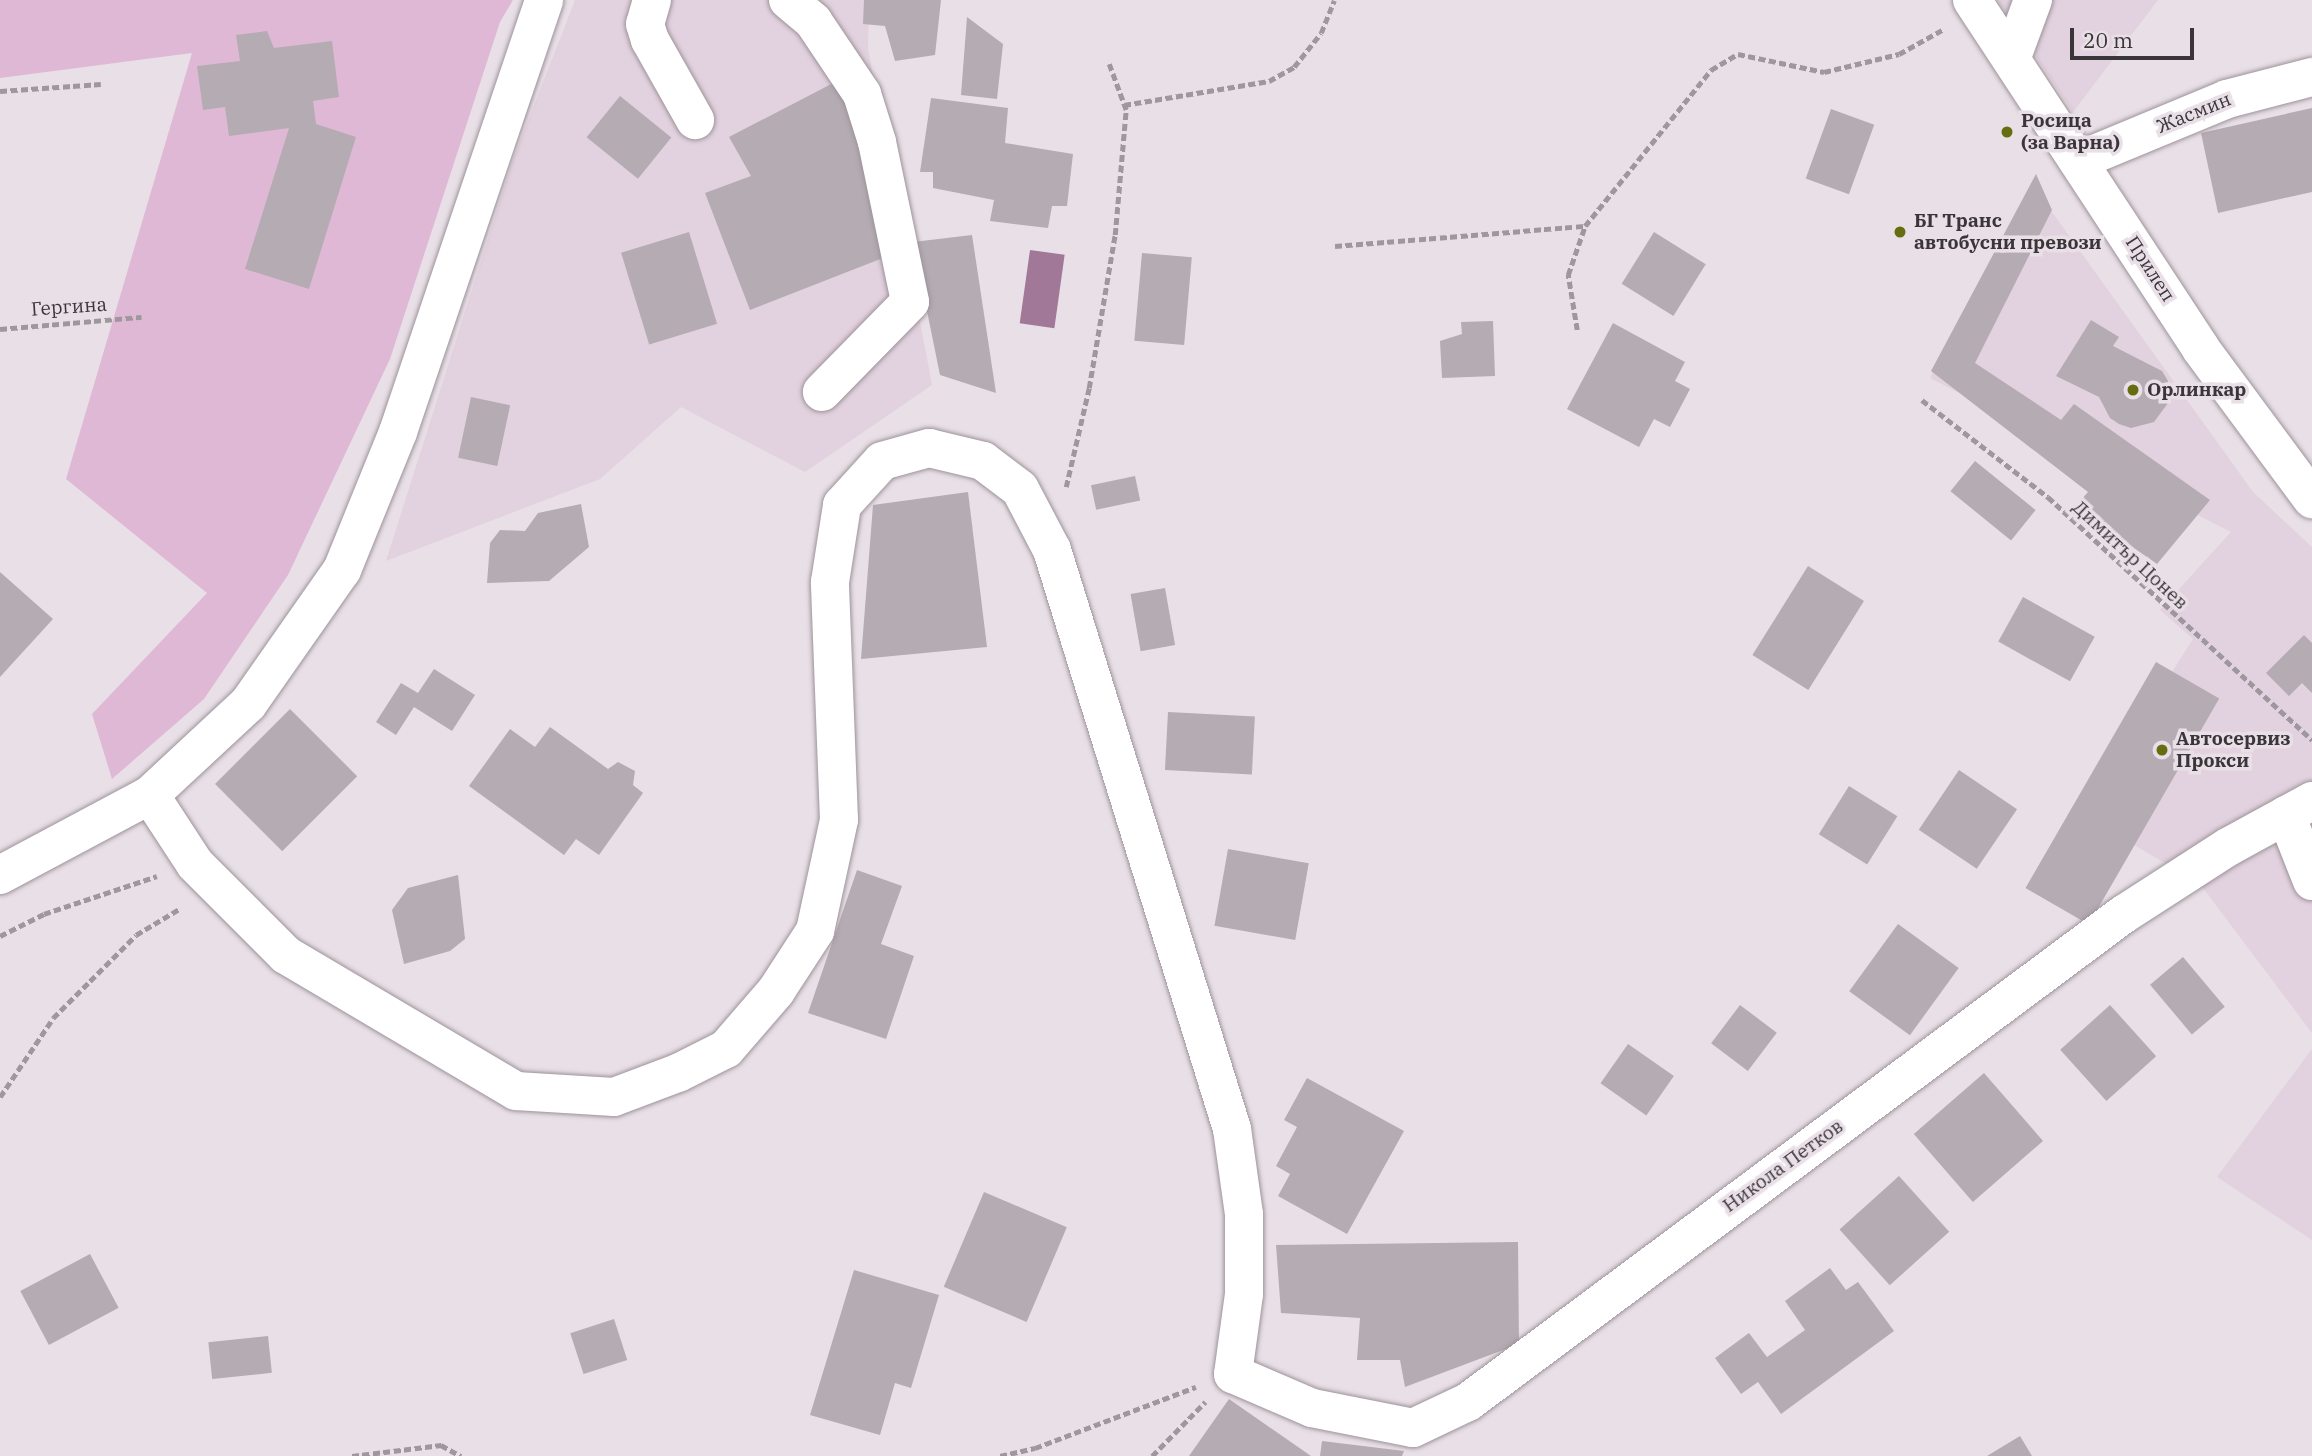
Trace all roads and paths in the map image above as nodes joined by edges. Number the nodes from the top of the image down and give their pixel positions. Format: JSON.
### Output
{"nodes":[{"id":1,"x":544,"y":0,"type":"edge"},
{"id":2,"x":652,"y":0,"type":"edge"},
{"id":3,"x":788,"y":0,"type":"edge"},
{"id":4,"x":1334,"y":0,"type":"edge"},
{"id":5,"x":2033,"y":0,"type":"edge"},
{"id":6,"x":1975,"y":5,"type":"edge"},
{"id":7,"x":2012,"y":57,"type":"junction"},
{"id":8,"x":1109,"y":64,"type":"dead end"},
{"id":9,"x":2312,"y":77,"type":"edge"},
{"id":10,"x":101,"y":83,"type":"dead end"},
{"id":11,"x":0,"y":91,"type":"edge"},
{"id":12,"x":1124,"y":105,"type":"junction"},
{"id":13,"x":695,"y":120,"type":"dead end"},
{"id":14,"x":2080,"y":160,"type":"junction"},
{"id":15,"x":1585,"y":226,"type":"junction"},
{"id":16,"x":1335,"y":246,"type":"dead end"},
{"id":17,"x":141,"y":317,"type":"dead end"},
{"id":18,"x":0,"y":329,"type":"edge"},
{"id":19,"x":1577,"y":330,"type":"dead end"},
{"id":20,"x":822,"y":392,"type":"dead end"},
{"id":21,"x":1922,"y":400,"type":"dead end"},
{"id":22,"x":2312,"y":499,"type":"edge"},
{"id":23,"x":1052,"y":550,"type":"junction"},
{"id":24,"x":2312,"y":740,"type":"edge"},
{"id":25,"x":150,"y":795,"type":"junction"},
{"id":26,"x":2299,"y":808,"type":"edge"},
{"id":27,"x":0,"y":875,"type":"edge"},
{"id":28,"x":205,"y":876,"type":"junction"},
{"id":29,"x":2312,"y":881,"type":"edge"},
{"id":30,"x":0,"y":936,"type":"edge"},
{"id":31,"x":0,"y":1097,"type":"edge"},
{"id":32,"x":1233,"y":1374,"type":"junction"},
{"id":33,"x":352,"y":1456,"type":"edge"},
{"id":34,"x":461,"y":1456,"type":"edge"},
{"id":35,"x":1000,"y":1456,"type":"edge"},
{"id":36,"x":1152,"y":1456,"type":"edge"}],
"edges":[{"from":1,"to":25,"type":"street"},
{"from":2,"to":13,"type":"street"},
{"from":3,"to":20,"type":"street"},
{"from":4,"to":12,"type":"path"},
{"from":5,"to":7,"type":"street"},
{"from":6,"to":7,"type":"street","name":"Прилеп"},
{"from":6,"to":15,"type":"path"},
{"from":7,"to":14,"type":"street","name":"Прилеп"},
{"from":8,"to":12,"type":"path"},
{"from":9,"to":14,"type":"street","name":"Жасмин"},
{"from":10,"to":11,"type":"path"},
{"from":12,"to":23,"type":"path"},
{"from":14,"to":22,"type":"street","name":"Прилеп"},
{"from":15,"to":16,"type":"path"},
{"from":15,"to":19,"type":"path"},
{"from":17,"to":18,"type":"path","name":"Гергина"},
{"from":21,"to":24,"type":"path","name":"Димитър Цонев"},
{"from":23,"to":28,"type":"street"},
{"from":23,"to":32,"type":"street"},
{"from":25,"to":27,"type":"street"},
{"from":25,"to":28,"type":"street"},
{"from":26,"to":29,"type":"street"},
{"from":26,"to":32,"type":"street","name":"Никола Петков"},
{"from":28,"to":30,"type":"path"},
{"from":28,"to":31,"type":"path"},
{"from":32,"to":35,"type":"path"},
{"from":32,"to":36,"type":"path"},
{"from":33,"to":34,"type":"path"}]}
